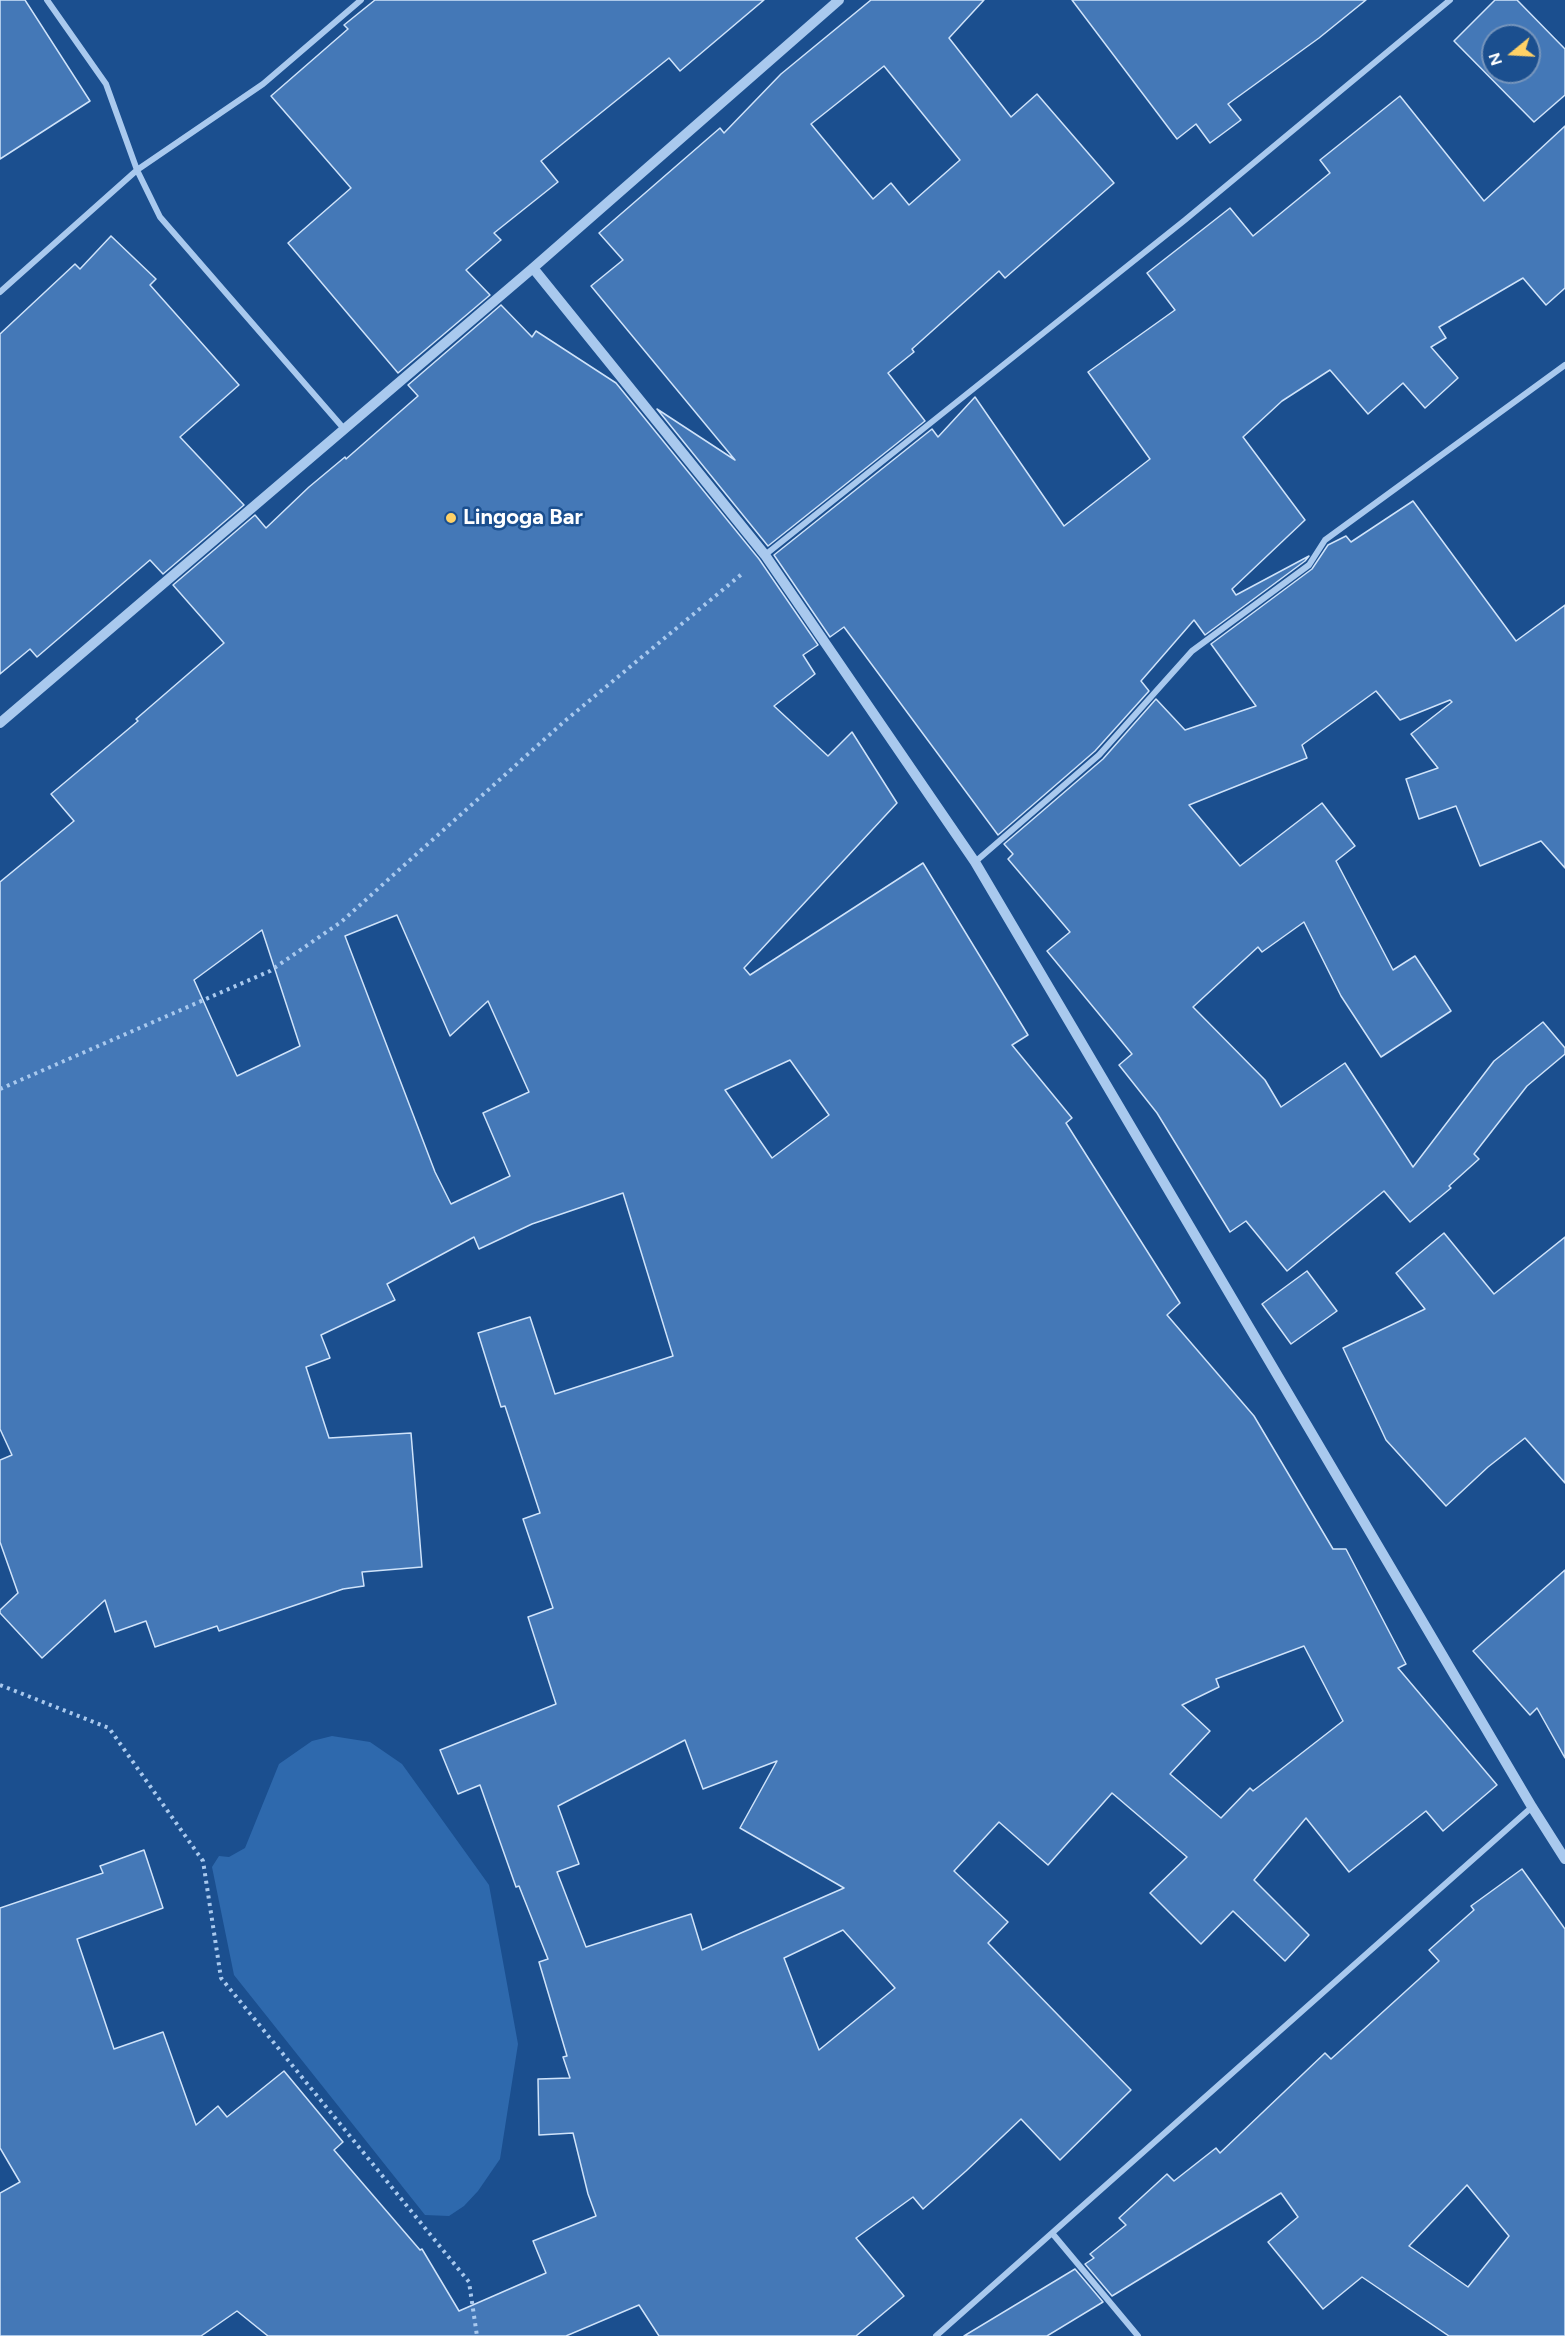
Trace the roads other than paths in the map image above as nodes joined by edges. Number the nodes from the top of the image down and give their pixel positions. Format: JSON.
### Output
{"nodes":[{"id":1,"x":47,"y":0,"type":"edge"},
{"id":2,"x":361,"y":0,"type":"edge"},
{"id":3,"x":839,"y":0,"type":"edge"},
{"id":4,"x":1450,"y":0,"type":"edge"},
{"id":5,"x":137,"y":170,"type":"junction"},
{"id":6,"x":533,"y":268,"type":"junction"},
{"id":7,"x":0,"y":292,"type":"edge"},
{"id":8,"x":1565,"y":365,"type":"edge"},
{"id":9,"x":345,"y":430,"type":"junction"},
{"id":10,"x":765,"y":555,"type":"junction"},
{"id":11,"x":0,"y":723,"type":"edge"},
{"id":12,"x":975,"y":861,"type":"junction"},
{"id":13,"x":1532,"y":1807,"type":"junction"},
{"id":14,"x":1565,"y":1859,"type":"edge"},
{"id":15,"x":1052,"y":2233,"type":"junction"},
{"id":16,"x":936,"y":2336,"type":"edge"},
{"id":17,"x":1138,"y":2336,"type":"edge"}],
"edges":[{"from":1,"to":5,"type":"street"},
{"from":2,"to":5,"type":"street"},
{"from":3,"to":6,"type":"street"},
{"from":4,"to":10,"type":"street"},
{"from":5,"to":7,"type":"street"},
{"from":5,"to":9,"type":"street"},
{"from":6,"to":9,"type":"street"},
{"from":6,"to":10,"type":"street"},
{"from":8,"to":12,"type":"street"},
{"from":9,"to":11,"type":"street"},
{"from":10,"to":12,"type":"street"},
{"from":12,"to":13,"type":"street"},
{"from":13,"to":14,"type":"street"},
{"from":13,"to":15,"type":"street"},
{"from":15,"to":16,"type":"street"},
{"from":15,"to":17,"type":"street"}]}
